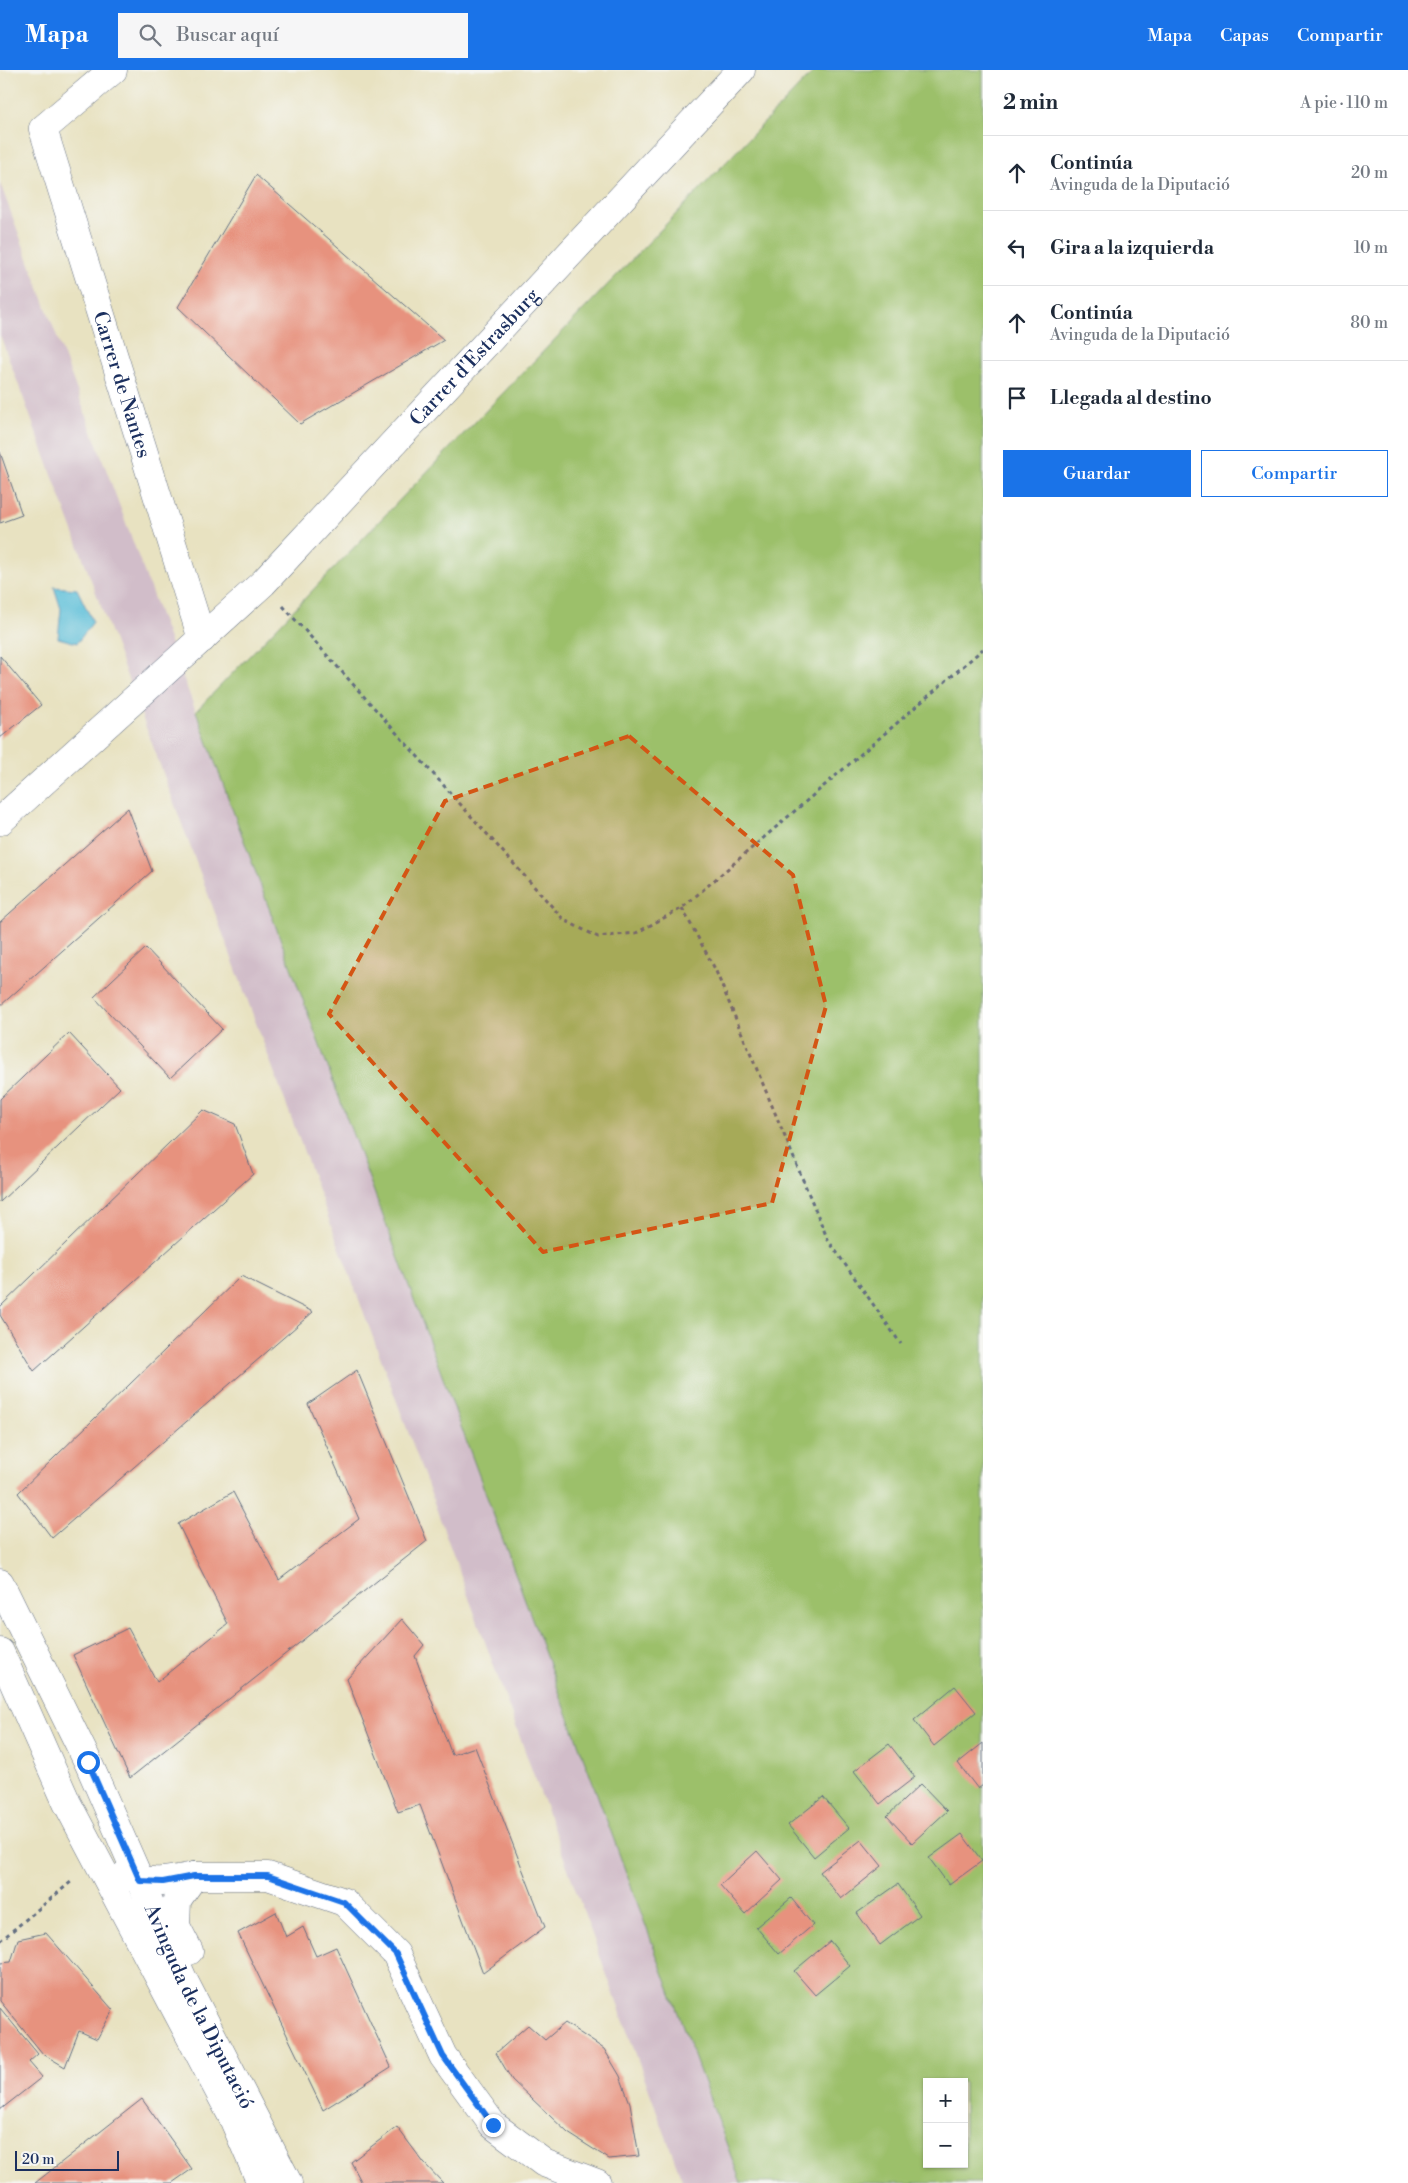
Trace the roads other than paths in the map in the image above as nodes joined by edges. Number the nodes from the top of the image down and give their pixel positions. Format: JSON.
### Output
{"nodes":[{"id":1,"x":113,"y":70,"type":"edge"},
{"id":2,"x":741,"y":70,"type":"edge"},
{"id":3,"x":202,"y":639,"type":"junction"},
{"id":4,"x":0,"y":821,"type":"edge"},
{"id":5,"x":0,"y":1582,"type":"edge"},
{"id":6,"x":0,"y":1624,"type":"edge"},
{"id":7,"x":0,"y":1652,"type":"edge"},
{"id":8,"x":194,"y":1876,"type":"junction"},
{"id":9,"x":140,"y":1881,"type":"junction"},
{"id":10,"x":279,"y":2182,"type":"edge"},
{"id":11,"x":597,"y":2183,"type":"edge"}],
"edges":[{"from":1,"to":3,"type":"street","name":"Carrer de Nantes"},
{"from":2,"to":3,"type":"street","name":"Carrer d'Estrasburg"},
{"from":3,"to":4,"type":"street","name":"Carrer d'Estrasburg"},
{"from":5,"to":9,"type":"street","name":"Avinguda de la Diputació"},
{"from":6,"to":9,"type":"street"},
{"from":7,"to":10,"type":"street","name":"Avinguda de la Diputació"},
{"from":8,"to":9,"type":"street"},
{"from":8,"to":10,"type":"street"},
{"from":8,"to":11,"type":"street"},
{"from":9,"to":10,"type":"street","name":"Avinguda de la Diputació"}]}
